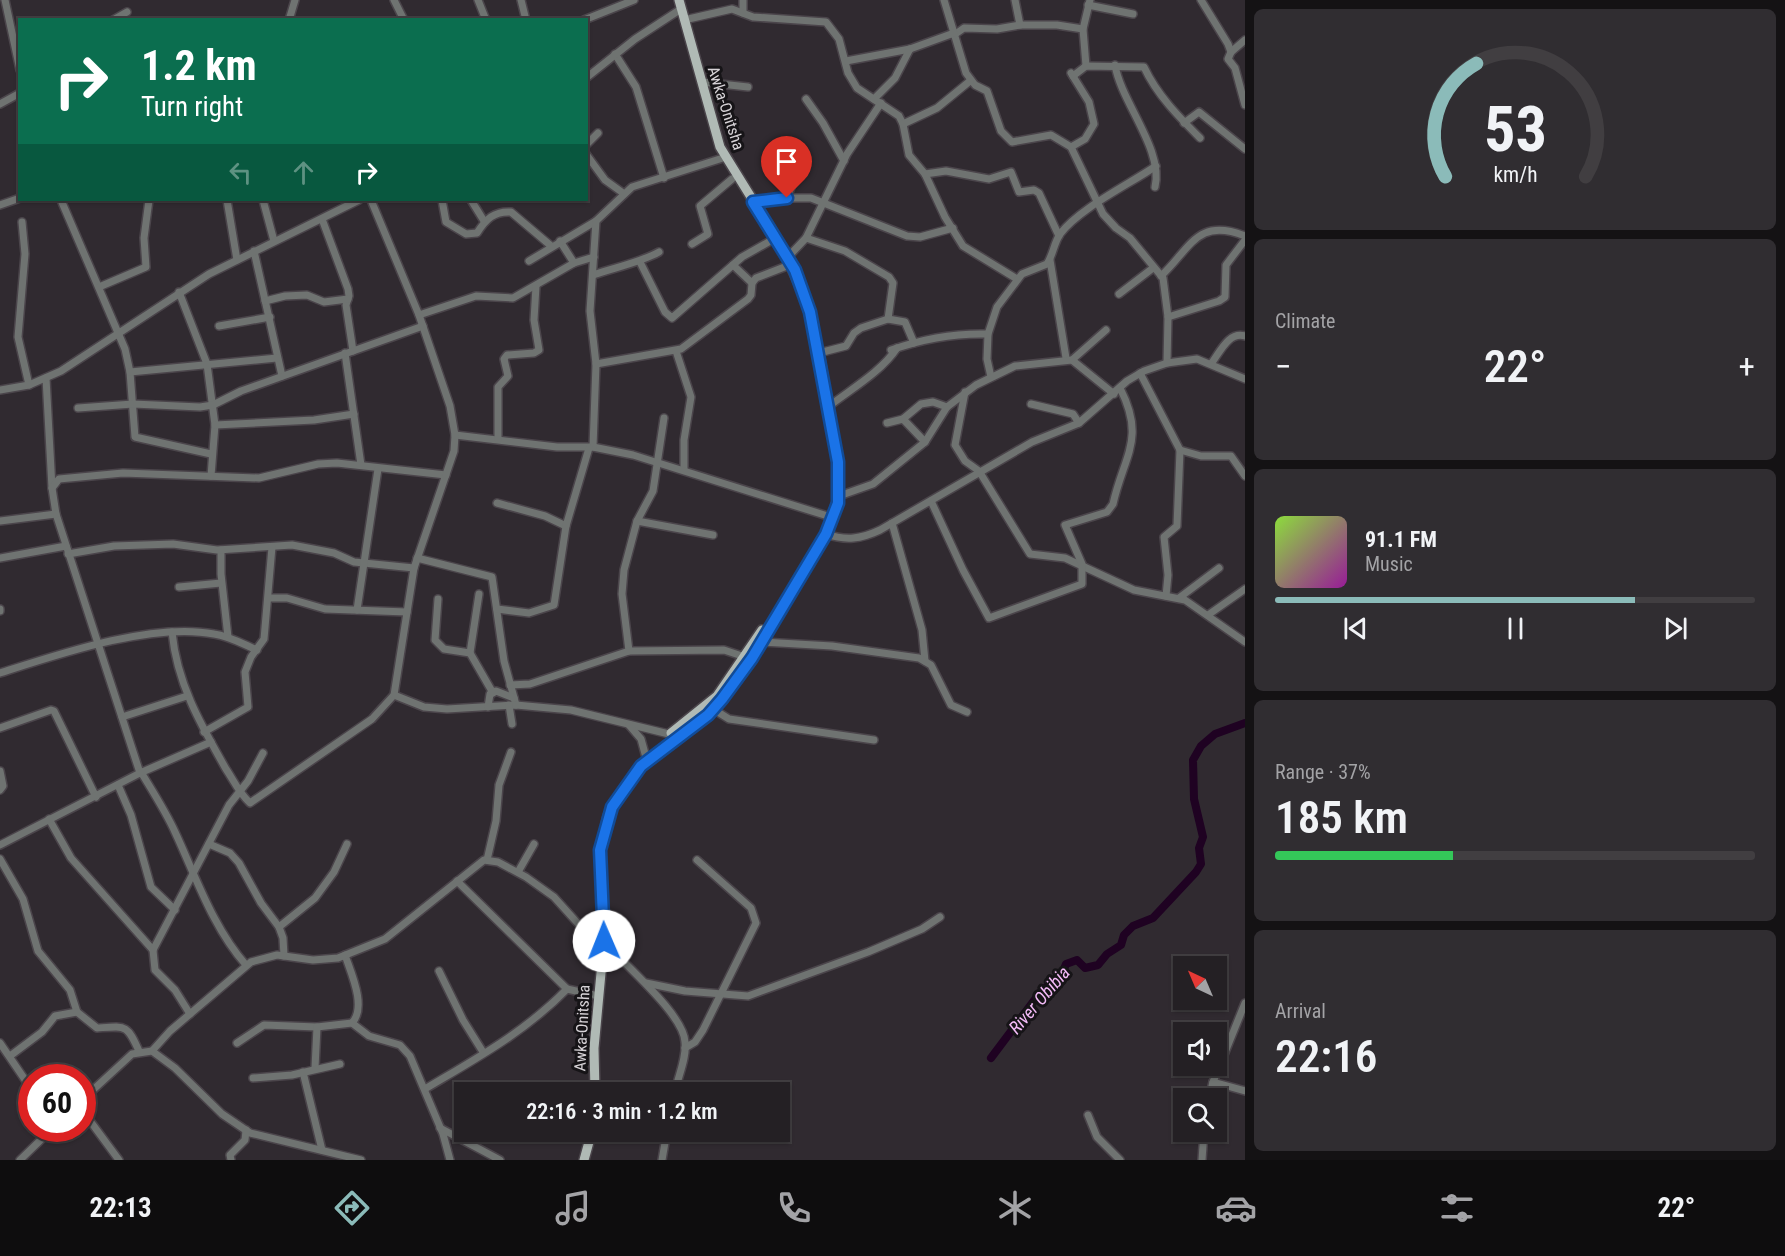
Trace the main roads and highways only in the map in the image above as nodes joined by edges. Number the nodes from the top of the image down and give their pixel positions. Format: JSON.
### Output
{"nodes":[{"id":1,"x":673,"y":0,"type":"edge"},
{"id":2,"x":679,"y":7,"type":"edge"},
{"id":3,"x":723,"y":158,"type":"junction"},
{"id":4,"x":787,"y":261,"type":"junction"},
{"id":5,"x":831,"y":517,"type":"junction"},
{"id":6,"x":675,"y":735,"type":"junction"},
{"id":7,"x":601,"y":939,"type":"junction"},
{"id":8,"x":591,"y":1082,"type":"edge"},
{"id":9,"x":595,"y":1082,"type":"edge"},
{"id":10,"x":584,"y":1142,"type":"edge"},
{"id":11,"x":589,"y":1142,"type":"edge"},
{"id":12,"x":580,"y":1160,"type":"edge"},
{"id":13,"x":584,"y":1160,"type":"edge"}],
"edges":[{"from":1,"to":2,"type":"main road","name":"Awka-Onitsha"},
{"from":2,"to":3,"type":"main road","name":"Awka-Onitsha"},
{"from":2,"to":3,"type":"main road","name":"Awka-Onitsha"},
{"from":3,"to":4,"type":"main road","name":"Awka-Onitsha"},
{"from":3,"to":4,"type":"main road","name":"Awka-Onitsha"},
{"from":4,"to":5,"type":"main road","name":"Awka-Onitsha"},
{"from":4,"to":5,"type":"main road","name":"Awka-Onitsha"},
{"from":5,"to":6,"type":"main road","name":"Awka-Onitsha"},
{"from":5,"to":6,"type":"main road","name":"Awka-Onitsha"},
{"from":6,"to":7,"type":"main road","name":"Awka-Onitsha"},
{"from":7,"to":8,"type":"main road","name":"Awka-Onitsha"},
{"from":7,"to":9,"type":"main road","name":"Awka-Onitsha"},
{"from":10,"to":12,"type":"main road"},
{"from":11,"to":13,"type":"main road"}]}
